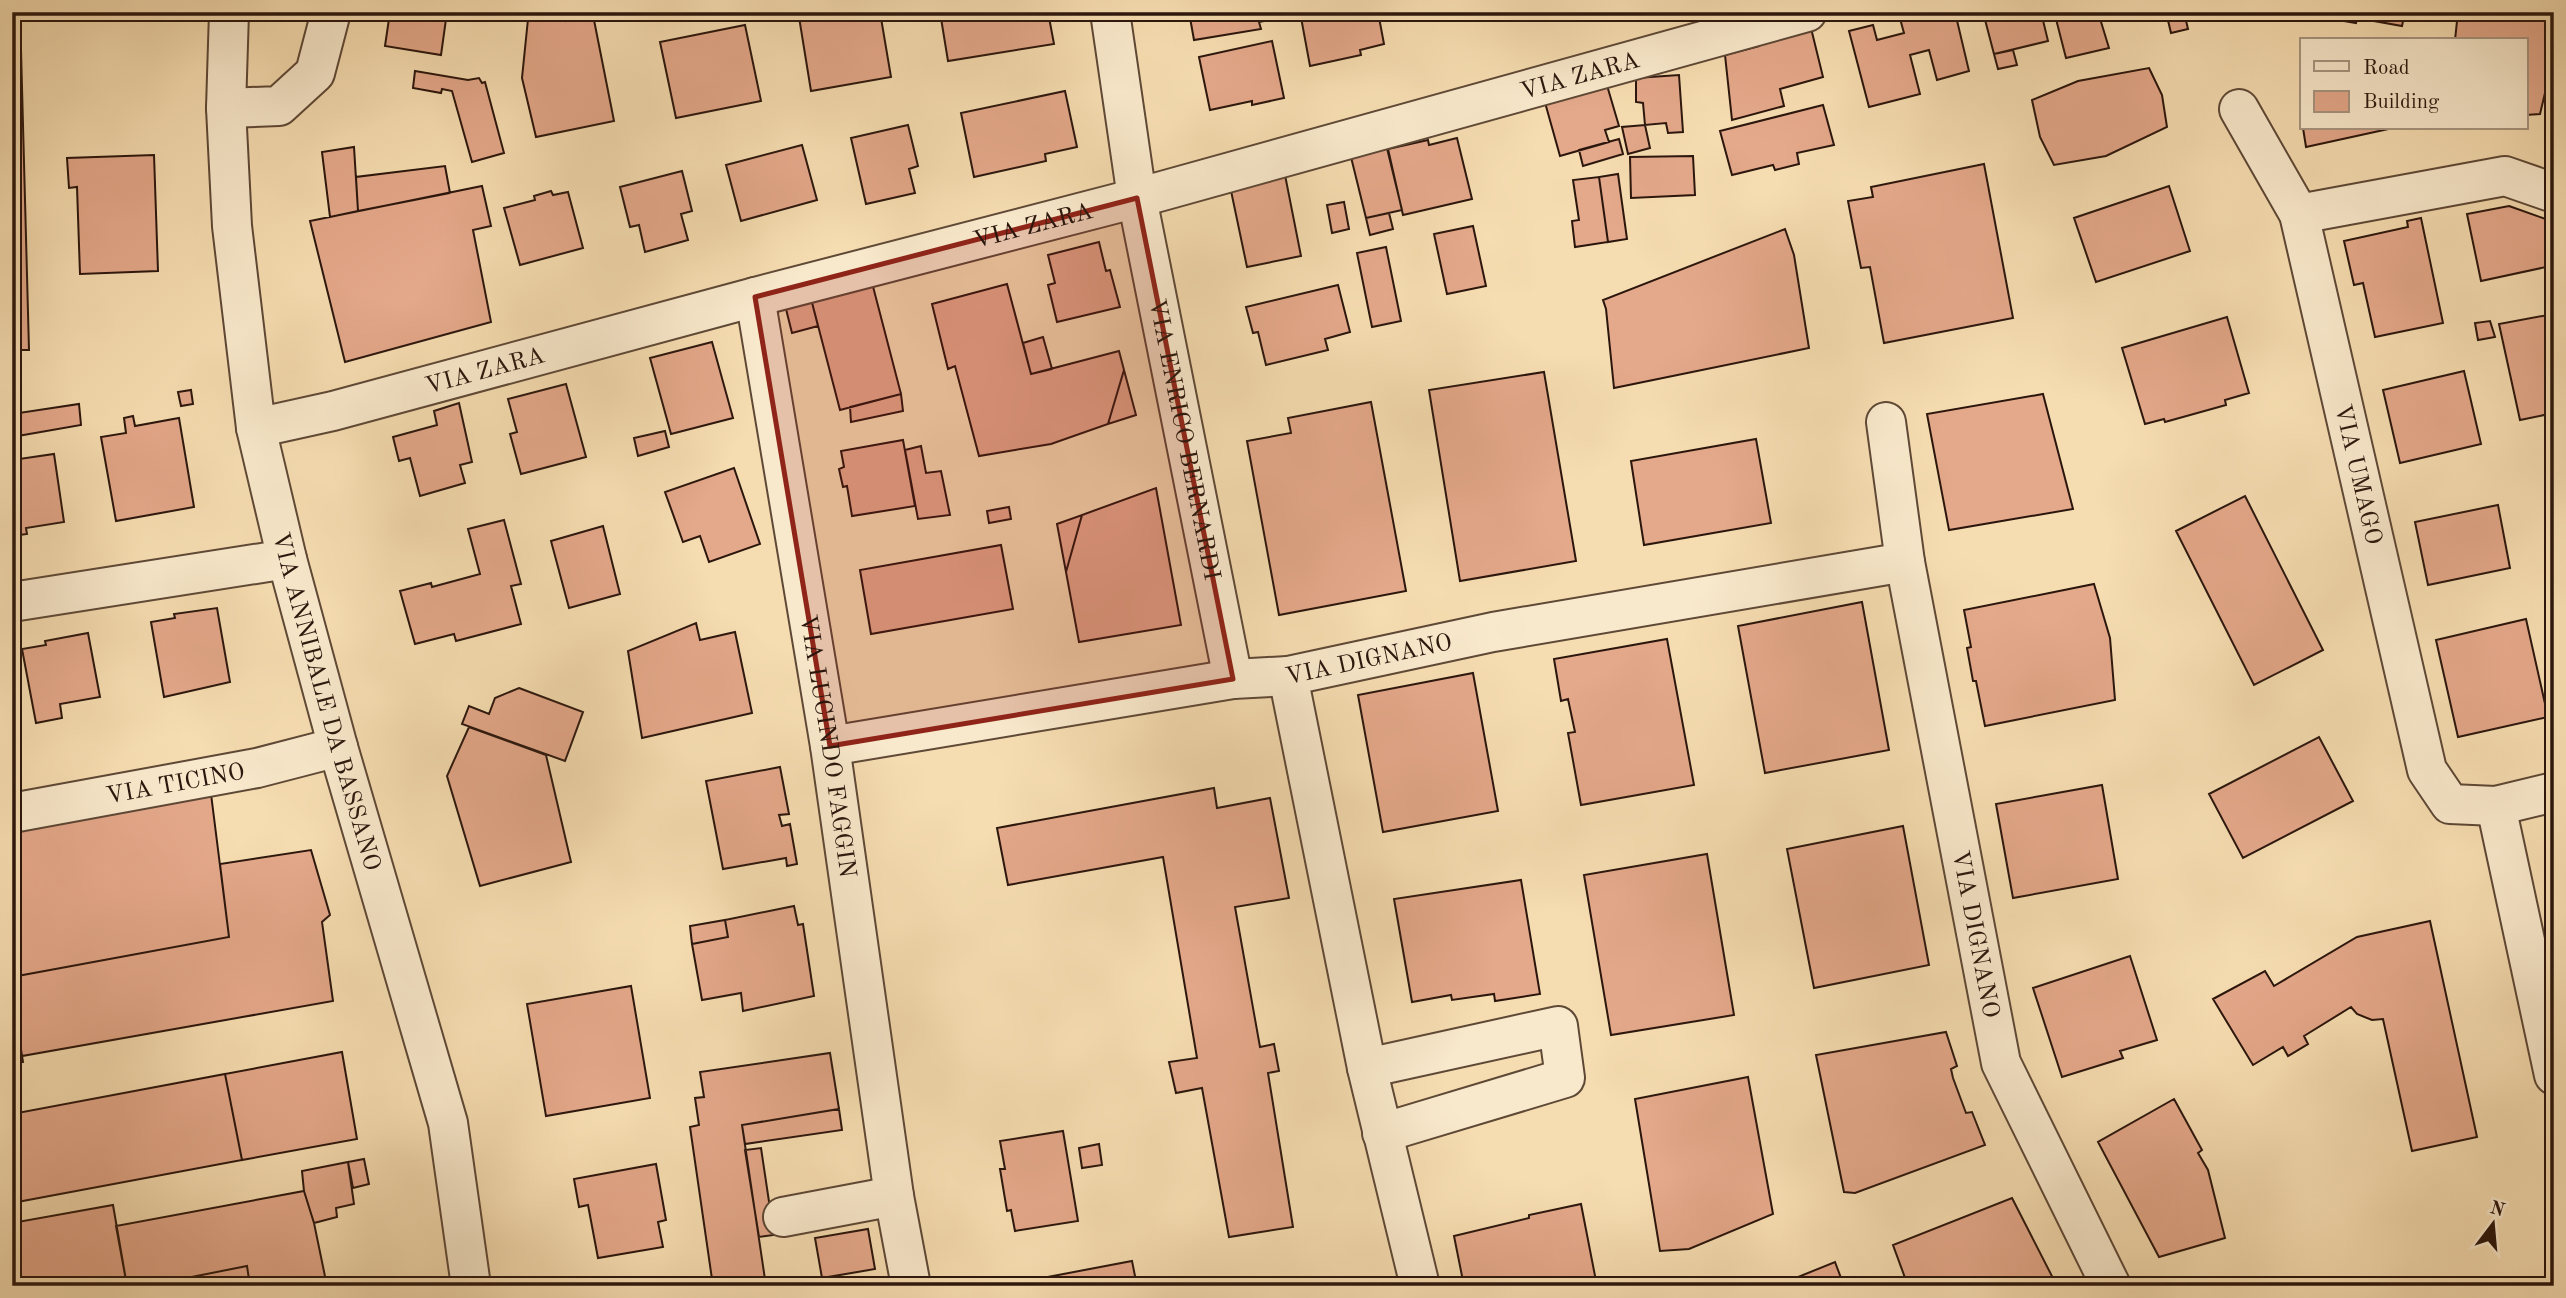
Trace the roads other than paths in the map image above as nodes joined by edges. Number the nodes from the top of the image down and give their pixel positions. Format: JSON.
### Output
{"nodes":[{"id":1,"x":229,"y":12,"type":"edge"},
{"id":2,"x":331,"y":12,"type":"edge"},
{"id":3,"x":1110,"y":12,"type":"edge"},
{"id":4,"x":1807,"y":12,"type":"edge"},
{"id":5,"x":226,"y":108,"type":"junction"},
{"id":6,"x":2239,"y":109,"type":"dead end"},
{"id":7,"x":2554,"y":194,"type":"edge"},
{"id":8,"x":1138,"y":198,"type":"junction"},
{"id":9,"x":2300,"y":214,"type":"junction"},
{"id":10,"x":755,"y":297,"type":"junction"},
{"id":11,"x":1886,"y":422,"type":"dead end"},
{"id":12,"x":256,"y":428,"type":"junction"},
{"id":13,"x":288,"y":559,"type":"junction"},
{"id":14,"x":1905,"y":562,"type":"junction"},
{"id":15,"x":12,"y":602,"type":"edge"},
{"id":16,"x":1288,"y":676,"type":"junction"},
{"id":17,"x":1233,"y":679,"type":"junction"},
{"id":18,"x":830,"y":746,"type":"junction"},
{"id":19,"x":338,"y":747,"type":"junction"},
{"id":20,"x":2554,"y":792,"type":"edge"},
{"id":21,"x":2496,"y":806,"type":"junction"},
{"id":22,"x":12,"y":813,"type":"edge"},
{"id":23,"x":1367,"y":1068,"type":"junction"},
{"id":24,"x":2554,"y":1075,"type":"edge"},
{"id":25,"x":1382,"y":1133,"type":"junction"},
{"id":26,"x":894,"y":1196,"type":"junction"},
{"id":27,"x":783,"y":1217,"type":"dead end"},
{"id":28,"x":471,"y":1286,"type":"edge"},
{"id":29,"x":911,"y":1286,"type":"edge"},
{"id":30,"x":1420,"y":1286,"type":"edge"},
{"id":31,"x":2110,"y":1286,"type":"edge"}],
"edges":[{"from":1,"to":5,"type":"street","name":"VIA ANNIBALE DA BASSANO"},
{"from":2,"to":5,"type":"street"},
{"from":3,"to":8,"type":"street","name":"VIA ENRICO BERNARDI"},
{"from":4,"to":8,"type":"street","name":"VIA ZARA"},
{"from":5,"to":12,"type":"street","name":"VIA ANNIBALE DA BASSANO"},
{"from":6,"to":9,"type":"street","name":"VIA UMAGO"},
{"from":7,"to":9,"type":"street"},
{"from":8,"to":10,"type":"street","name":"VIA ZARA"},
{"from":8,"to":17,"type":"street","name":"VIA ENRICO BERNARDI"},
{"from":9,"to":21,"type":"street","name":"VIA UMAGO"},
{"from":10,"to":12,"type":"street","name":"VIA ZARA"},
{"from":10,"to":18,"type":"street","name":"VIA LUCINDO FAGGIN"},
{"from":11,"to":14,"type":"street","name":"VIA DIGNANO"},
{"from":12,"to":13,"type":"street","name":"VIA ANNIBALE DA BASSANO"},
{"from":13,"to":15,"type":"street"},
{"from":13,"to":19,"type":"street","name":"VIA ANNIBALE DA BASSANO"},
{"from":14,"to":16,"type":"street","name":"VIA DIGNANO"},
{"from":14,"to":31,"type":"street","name":"VIA DIGNANO"},
{"from":16,"to":17,"type":"street","name":"VIA DIGNANO"},
{"from":16,"to":23,"type":"street"},
{"from":17,"to":18,"type":"street","name":"VIA DIGNANO"},
{"from":18,"to":26,"type":"street","name":"VIA LUCINDO FAGGIN"},
{"from":19,"to":22,"type":"street","name":"VIA TICINO"},
{"from":19,"to":28,"type":"street","name":"VIA ANNIBALE DA BASSANO"},
{"from":20,"to":21,"type":"street"},
{"from":21,"to":24,"type":"street"},
{"from":23,"to":25,"type":"street"},
{"from":23,"to":25,"type":"street"},
{"from":25,"to":30,"type":"street"},
{"from":26,"to":27,"type":"street"},
{"from":26,"to":29,"type":"street","name":"VIA LUCINDO FAGGIN"}]}
